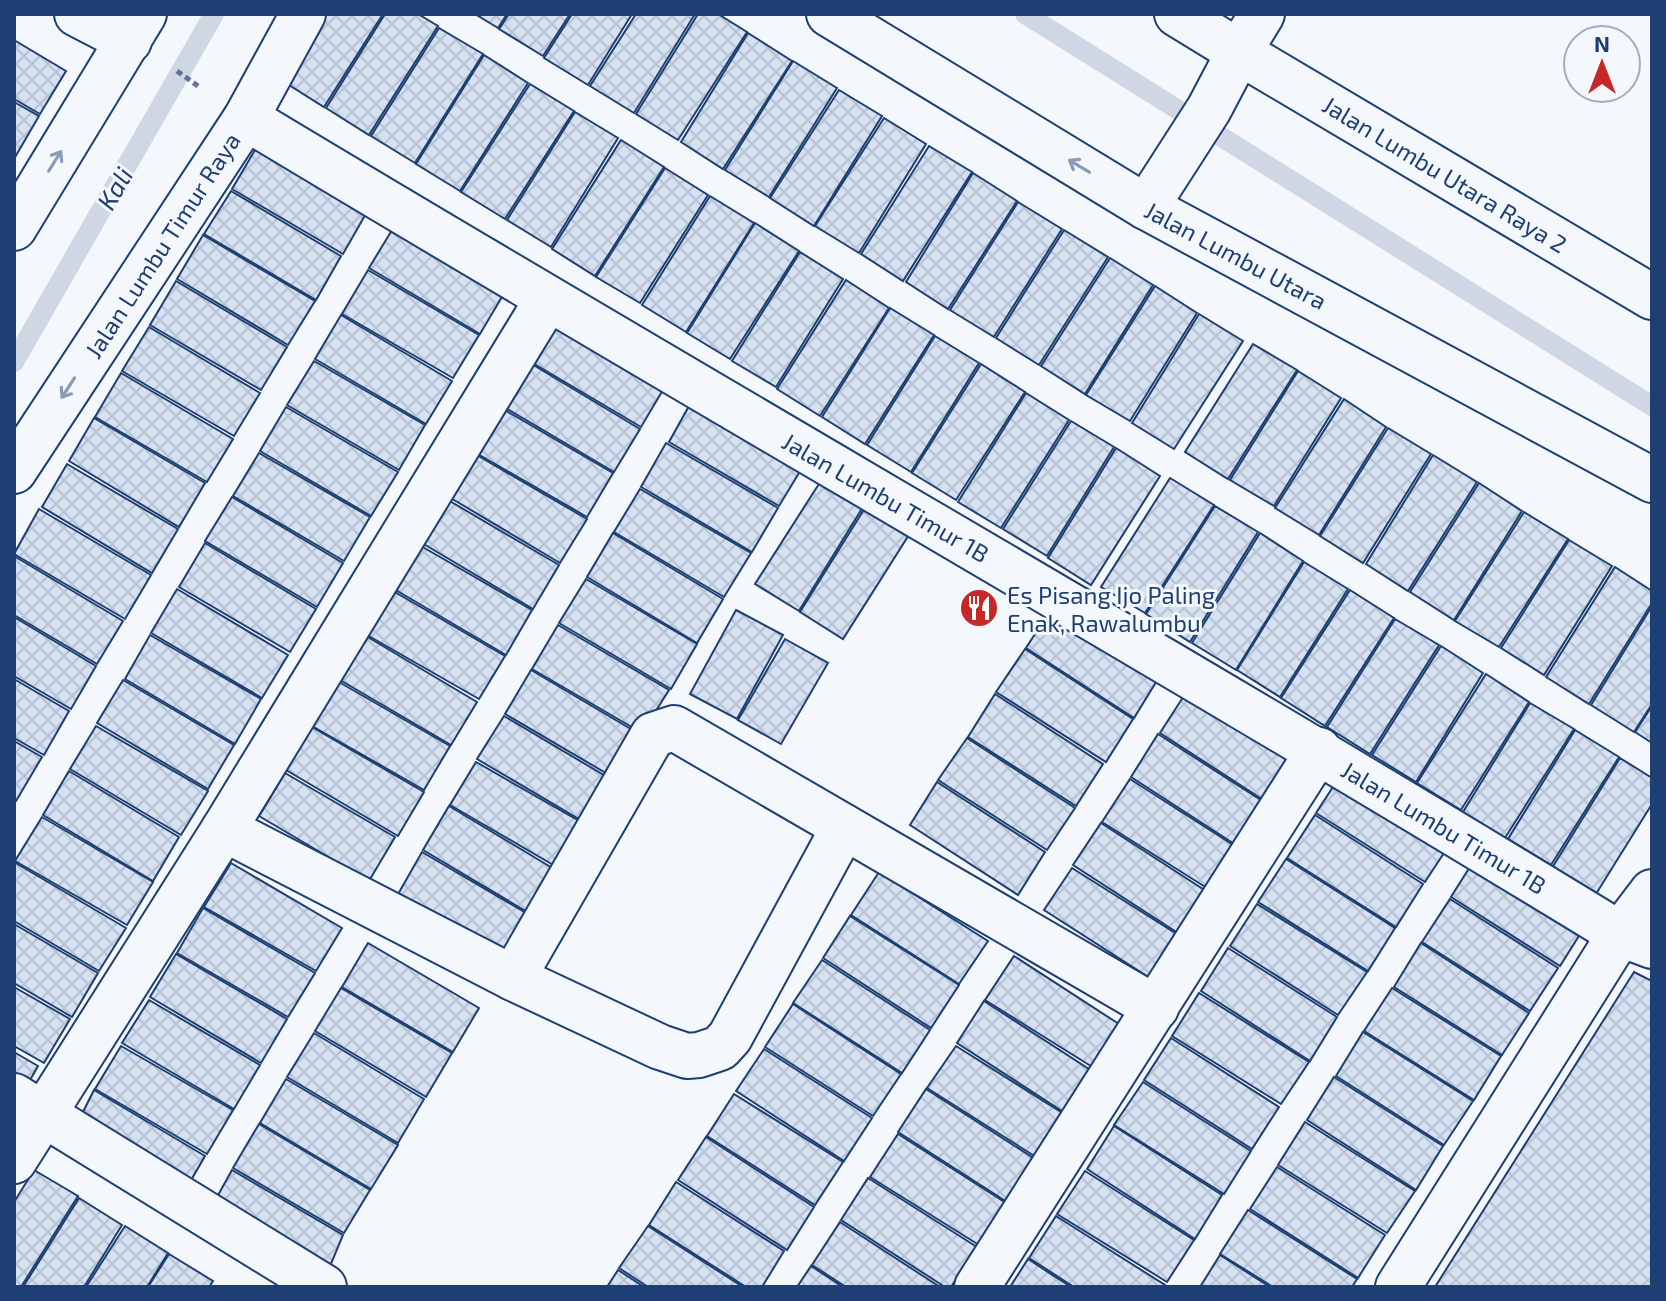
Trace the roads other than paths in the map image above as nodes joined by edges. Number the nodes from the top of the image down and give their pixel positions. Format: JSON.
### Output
{"nodes":[{"id":1,"x":77,"y":14,"type":"edge"},
{"id":2,"x":303,"y":14,"type":"edge"},
{"id":3,"x":829,"y":14,"type":"edge"},
{"id":4,"x":1177,"y":14,"type":"edge"},
{"id":5,"x":1262,"y":14,"type":"edge"},
{"id":6,"x":137,"y":28,"type":"edge"},
{"id":7,"x":1239,"y":52,"type":"junction"},
{"id":8,"x":246,"y":118,"type":"junction"},
{"id":9,"x":1158,"y":190,"type":"junction"},
{"id":10,"x":14,"y":228,"type":"edge"},
{"id":11,"x":1652,"y":297,"type":"edge"},
{"id":12,"x":547,"y":300,"type":"junction"},
{"id":13,"x":14,"y":471,"type":"edge"},
{"id":14,"x":1652,"y":480,"type":"edge"},
{"id":15,"x":1319,"y":750,"type":"junction"},
{"id":16,"x":844,"y":827,"type":"junction"},
{"id":17,"x":224,"y":829,"type":"junction"},
{"id":18,"x":1652,"y":892,"type":"edge"},
{"id":19,"x":1636,"y":940,"type":"edge"},
{"id":20,"x":513,"y":978,"type":"junction"},
{"id":21,"x":1156,"y":1008,"type":"junction"},
{"id":22,"x":28,"y":1105,"type":"edge"},
{"id":23,"x":14,"y":1161,"type":"edge"},
{"id":24,"x":324,"y":1287,"type":"edge"},
{"id":25,"x":977,"y":1287,"type":"edge"},
{"id":26,"x":1398,"y":1287,"type":"edge"}],
"edges":[{"from":1,"to":6,"type":"street"},
{"from":2,"to":8,"type":"street","name":"Jalan Lumbu Timur Raya"},
{"from":9,"to":3,"type":"street","name":"Jalan Lumbu Utara","one_way":true},
{"from":4,"to":7,"type":"street"},
{"from":5,"to":7,"type":"street"},
{"from":10,"to":6,"type":"street","one_way":true},
{"from":7,"to":9,"type":"street"},
{"from":7,"to":11,"type":"street","name":"Jalan Lumbu Utara Raya 2"},
{"from":8,"to":12,"type":"street","name":"Jalan Lumbu Timur 1B"},
{"from":8,"to":13,"type":"street","name":"Jalan Lumbu Timur Raya","one_way":true},
{"from":9,"to":14,"type":"street","name":"Jalan Lumbu Utara"},
{"from":12,"to":15,"type":"street","name":"Jalan Lumbu Timur 1B"},
{"from":12,"to":17,"type":"street"},
{"from":15,"to":19,"type":"street","name":"Jalan Lumbu Timur 1B"},
{"from":15,"to":21,"type":"street"},
{"from":16,"to":20,"type":"street"},
{"from":16,"to":20,"type":"street"},
{"from":16,"to":21,"type":"street"},
{"from":17,"to":20,"type":"street"},
{"from":17,"to":22,"type":"street"},
{"from":18,"to":19,"type":"street"},
{"from":19,"to":26,"type":"street"},
{"from":21,"to":25,"type":"street"},
{"from":22,"to":23,"type":"street"},
{"from":22,"to":24,"type":"street"}]}
